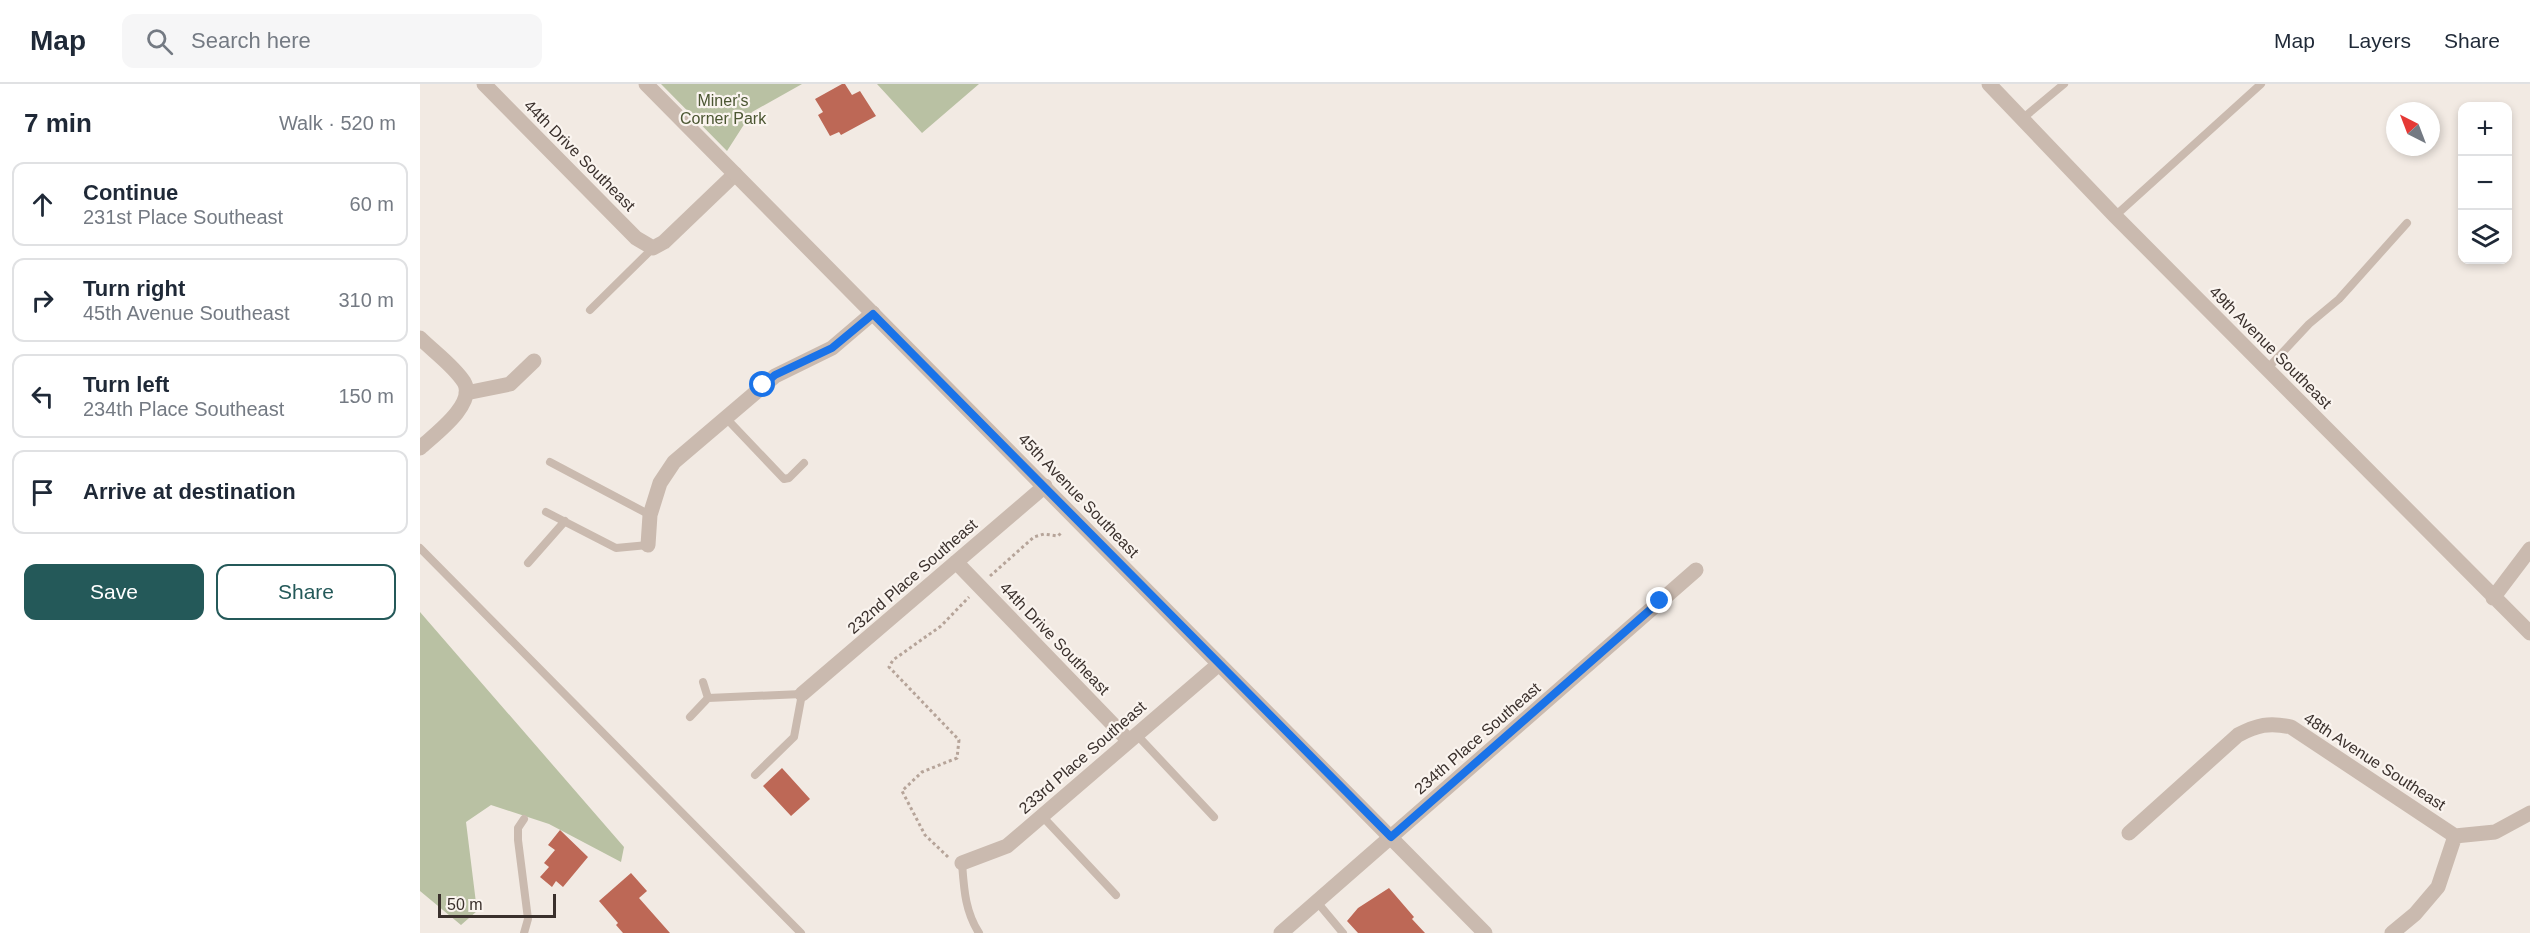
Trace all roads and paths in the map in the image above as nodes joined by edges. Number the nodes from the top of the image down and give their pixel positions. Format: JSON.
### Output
{"nodes":[{"id":1,"x":484,"y":84,"type":"edge"},
{"id":2,"x":646,"y":84,"type":"edge"},
{"id":3,"x":1989,"y":84,"type":"edge"},
{"id":4,"x":2064,"y":84,"type":"edge"},
{"id":5,"x":2261,"y":84,"type":"edge"},
{"id":6,"x":2022,"y":119,"type":"junction"},
{"id":7,"x":735,"y":174,"type":"junction"},
{"id":8,"x":2115,"y":216,"type":"junction"},
{"id":9,"x":2407,"y":223,"type":"dead end"},
{"id":10,"x":653,"y":248,"type":"junction"},
{"id":11,"x":590,"y":310,"type":"dead end"},
{"id":12,"x":873,"y":314,"type":"junction"},
{"id":13,"x":420,"y":338,"type":"edge"},
{"id":14,"x":534,"y":361,"type":"dead end"},
{"id":15,"x":2267,"y":369,"type":"junction"},
{"id":16,"x":466,"y":393,"type":"junction"},
{"id":17,"x":724,"y":417,"type":"junction"},
{"id":18,"x":420,"y":448,"type":"edge"},
{"id":19,"x":550,"y":462,"type":"dead end"},
{"id":20,"x":804,"y":463,"type":"dead end"},
{"id":21,"x":1045,"y":486,"type":"junction"},
{"id":22,"x":546,"y":512,"type":"dead end"},
{"id":23,"x":650,"y":515,"type":"junction"},
{"id":24,"x":565,"y":521,"type":"junction"},
{"id":25,"x":1061,"y":533,"type":"dead end"},
{"id":26,"x":648,"y":545,"type":"joint"},
{"id":27,"x":420,"y":548,"type":"edge"},
{"id":28,"x":2530,"y":549,"type":"edge"},
{"id":29,"x":956,"y":562,"type":"junction"},
{"id":30,"x":528,"y":563,"type":"dead end"},
{"id":31,"x":1696,"y":570,"type":"dead end"},
{"id":32,"x":980,"y":586,"type":"junction"},
{"id":33,"x":2493,"y":598,"type":"junction"},
{"id":34,"x":2530,"y":633,"type":"edge"},
{"id":35,"x":1219,"y":664,"type":"junction"},
{"id":36,"x":703,"y":682,"type":"dead end"},
{"id":37,"x":802,"y":694,"type":"junction"},
{"id":38,"x":708,"y":698,"type":"junction"},
{"id":39,"x":690,"y":717,"type":"dead end"},
{"id":40,"x":1132,"y":737,"type":"junction"},
{"id":41,"x":755,"y":775,"type":"dead end"},
{"id":42,"x":2530,"y":813,"type":"edge"},
{"id":43,"x":1042,"y":816,"type":"junction"},
{"id":44,"x":1214,"y":817,"type":"dead end"},
{"id":45,"x":524,"y":819,"type":"dead end"},
{"id":46,"x":2129,"y":833,"type":"dead end"},
{"id":47,"x":2455,"y":836,"type":"junction"},
{"id":48,"x":1391,"y":837,"type":"junction"},
{"id":49,"x":962,"y":863,"type":"junction"},
{"id":50,"x":1116,"y":895,"type":"dead end"},
{"id":51,"x":1317,"y":902,"type":"junction"},
{"id":52,"x":524,"y":933,"type":"edge"},
{"id":53,"x":801,"y":933,"type":"edge"},
{"id":54,"x":979,"y":933,"type":"edge"},
{"id":55,"x":1281,"y":933,"type":"edge"},
{"id":56,"x":1343,"y":933,"type":"edge"},
{"id":57,"x":1485,"y":933,"type":"edge"},
{"id":58,"x":2392,"y":933,"type":"edge"}],
"edges":[{"from":1,"to":10,"type":"street","name":"44th Drive Southeast"},
{"from":2,"to":7,"type":"street","name":"45th Avenue Southeast"},
{"from":3,"to":6,"type":"street","name":"49th Avenue Southeast"},
{"from":4,"to":6,"type":"lane"},
{"from":5,"to":8,"type":"lane"},
{"from":6,"to":8,"type":"street","name":"49th Avenue Southeast"},
{"from":7,"to":10,"type":"street"},
{"from":7,"to":12,"type":"street","name":"45th Avenue Southeast"},
{"from":8,"to":15,"type":"street","name":"49th Avenue Southeast"},
{"from":9,"to":15,"type":"lane"},
{"from":10,"to":11,"type":"lane"},
{"from":12,"to":17,"type":"street"},
{"from":12,"to":21,"type":"street","name":"45th Avenue Southeast"},
{"from":13,"to":16,"type":"street"},
{"from":14,"to":16,"type":"street"},
{"from":15,"to":33,"type":"street","name":"49th Avenue Southeast"},
{"from":16,"to":18,"type":"street"},
{"from":17,"to":20,"type":"lane"},
{"from":17,"to":23,"type":"street"},
{"from":19,"to":23,"type":"lane"},
{"from":21,"to":29,"type":"street","name":"232nd Place Southeast"},
{"from":21,"to":35,"type":"street","name":"45th Avenue Southeast"},
{"from":22,"to":24,"type":"lane"},
{"from":23,"to":26,"type":"street"},
{"from":24,"to":26,"type":"lane"},
{"from":24,"to":30,"type":"lane"},
{"from":25,"to":32,"type":"path"},
{"from":27,"to":53,"type":"lane"},
{"from":28,"to":33,"type":"street"},
{"from":29,"to":32,"type":"street","name":"44th Drive Southeast"},
{"from":29,"to":37,"type":"street","name":"232nd Place Southeast"},
{"from":31,"to":48,"type":"street","name":"234th Place Southeast"},
{"from":32,"to":40,"type":"street","name":"44th Drive Southeast"},
{"from":32,"to":49,"type":"path"},
{"from":33,"to":34,"type":"street","name":"49th Avenue Southeast"},
{"from":35,"to":40,"type":"street","name":"233rd Place Southeast"},
{"from":35,"to":48,"type":"street","name":"45th Avenue Southeast"},
{"from":36,"to":38,"type":"lane"},
{"from":37,"to":38,"type":"lane"},
{"from":37,"to":41,"type":"lane"},
{"from":38,"to":39,"type":"lane"},
{"from":40,"to":43,"type":"street","name":"233rd Place Southeast"},
{"from":40,"to":44,"type":"lane"},
{"from":42,"to":47,"type":"street"},
{"from":43,"to":49,"type":"street","name":"233rd Place Southeast"},
{"from":43,"to":50,"type":"lane"},
{"from":45,"to":52,"type":"lane"},
{"from":46,"to":47,"type":"street","name":"48th Avenue Southeast"},
{"from":47,"to":58,"type":"street"},
{"from":48,"to":51,"type":"street","name":"234th Place Southeast"},
{"from":48,"to":57,"type":"street","name":"45th Avenue Southeast"},
{"from":49,"to":54,"type":"lane"},
{"from":51,"to":55,"type":"street","name":"234th Place Southeast"},
{"from":51,"to":56,"type":"lane"}]}
